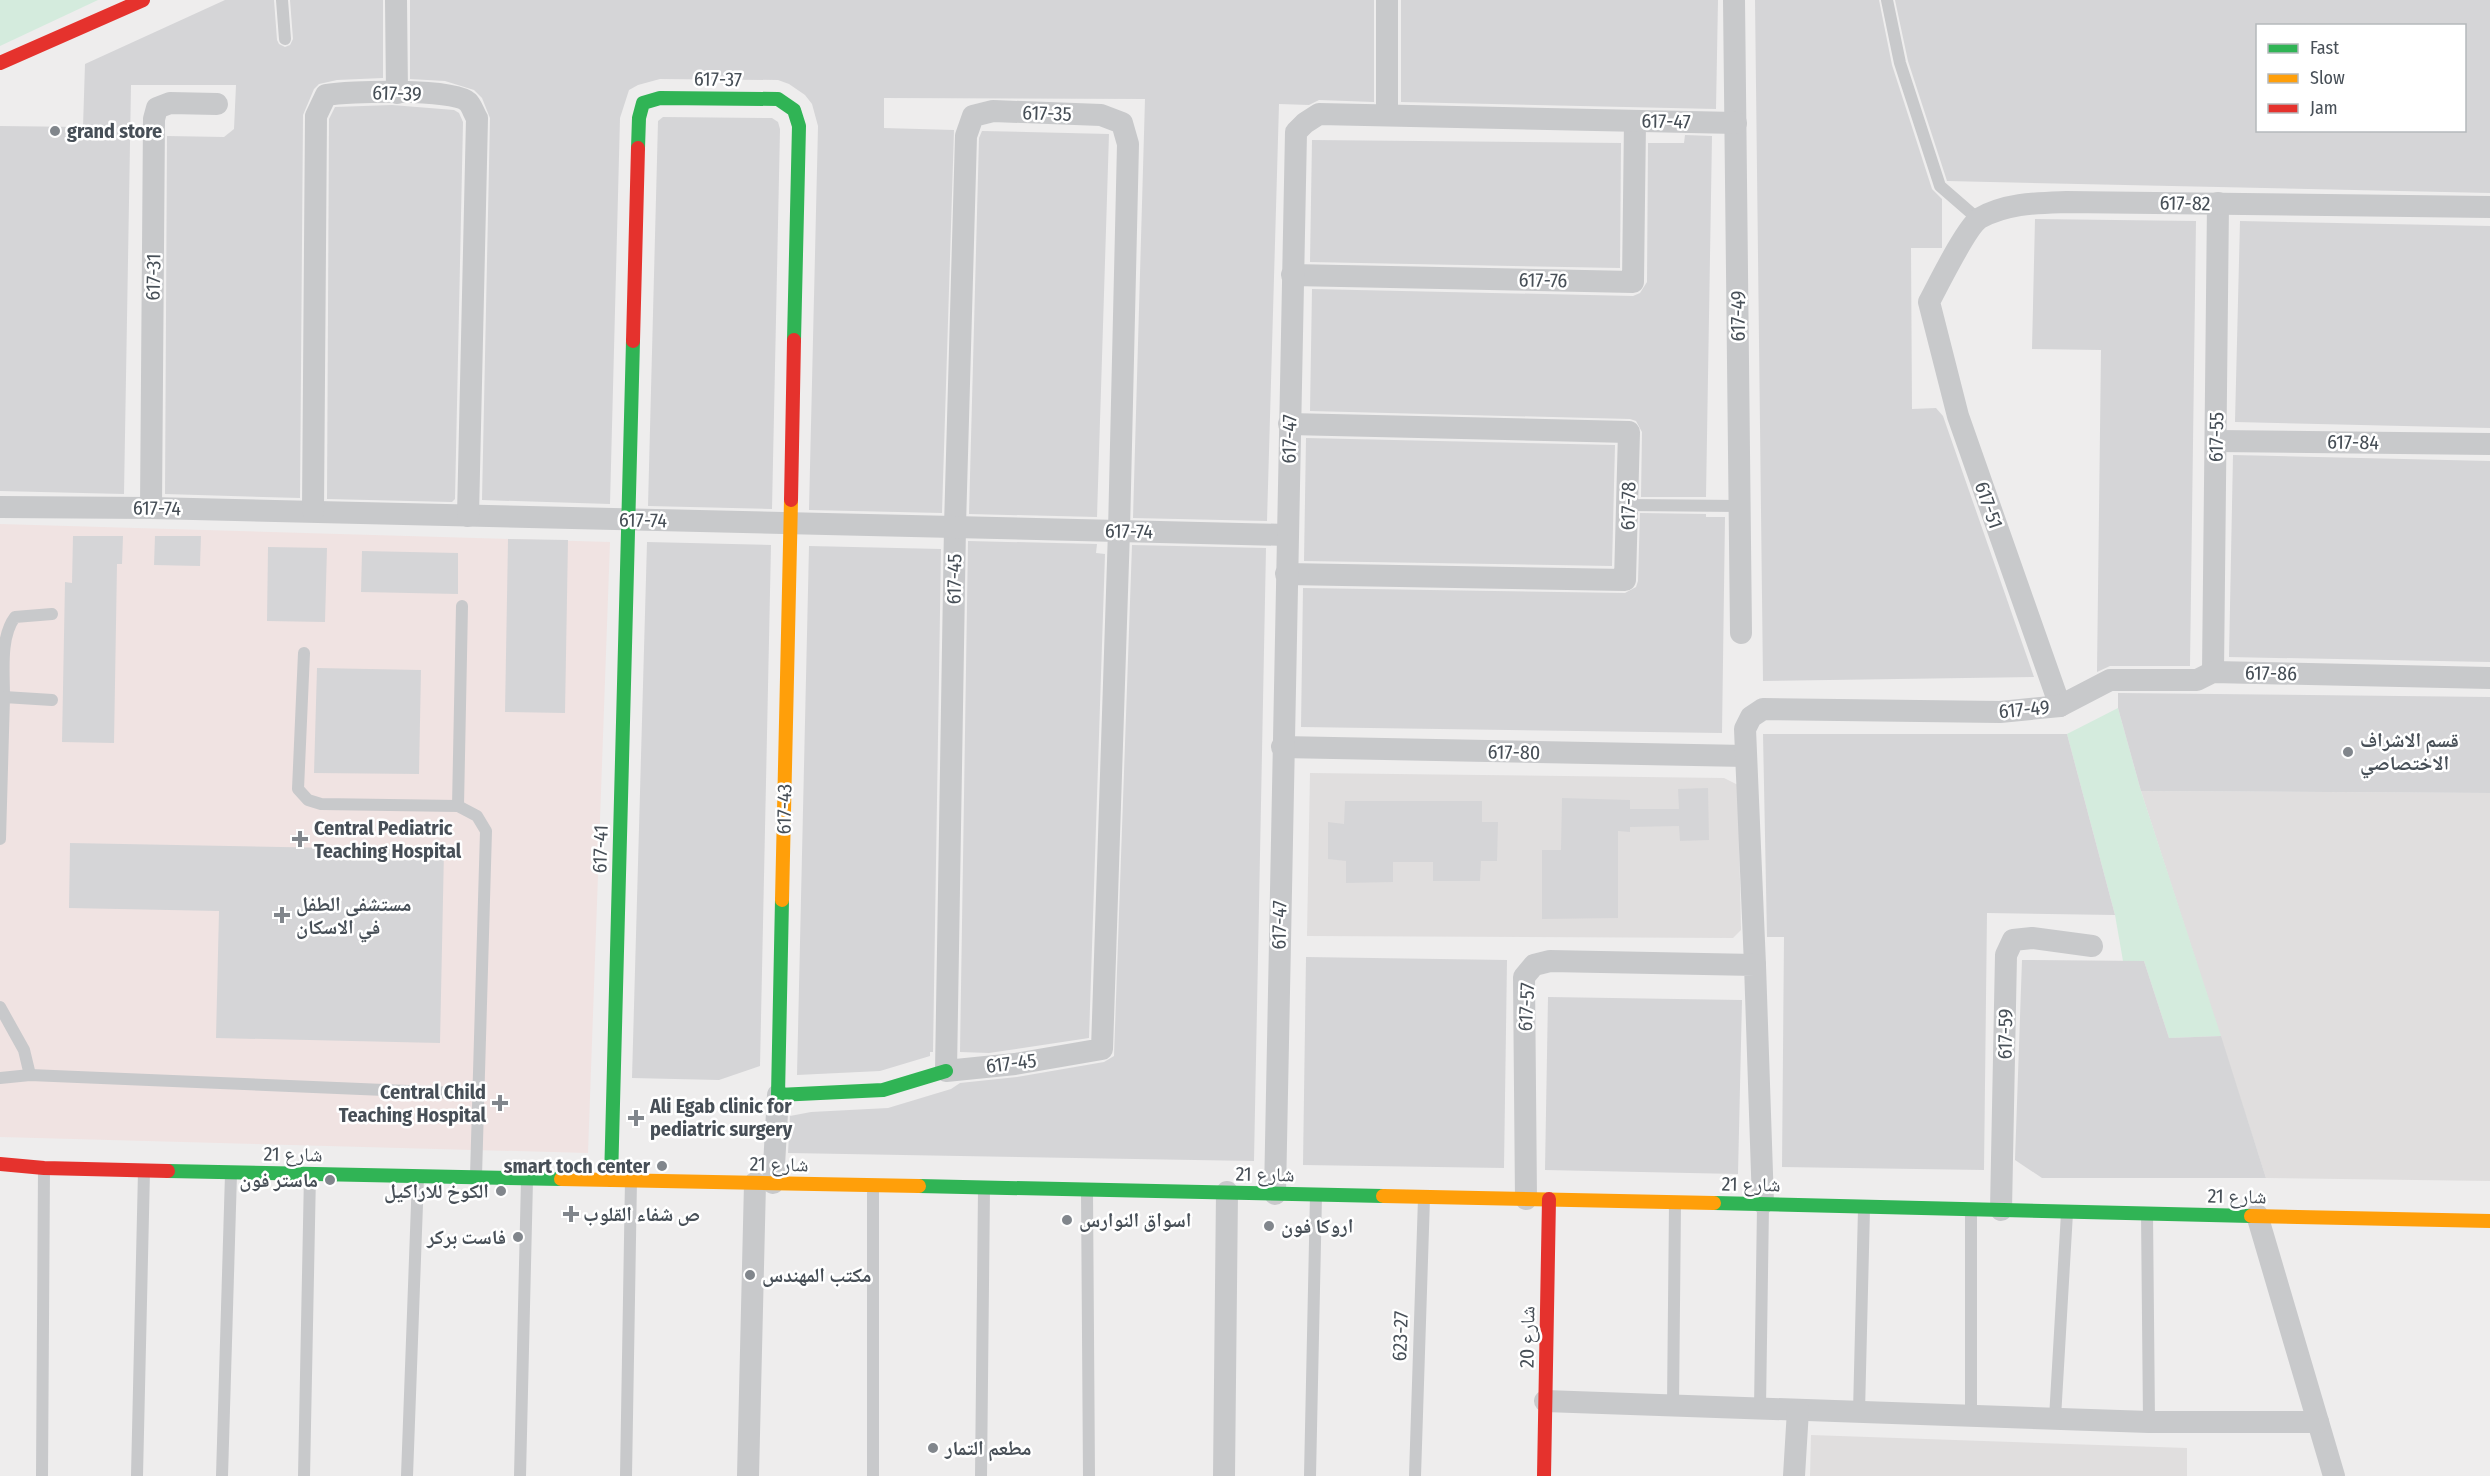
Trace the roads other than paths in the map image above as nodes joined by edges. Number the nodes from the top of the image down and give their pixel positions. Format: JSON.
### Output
{"nodes":[{"id":1,"x":143,"y":0,"type":"edge"},
{"id":2,"x":282,"y":0,"type":"edge"},
{"id":3,"x":396,"y":0,"type":"edge"},
{"id":4,"x":1387,"y":0,"type":"edge"},
{"id":5,"x":1734,"y":0,"type":"edge"},
{"id":6,"x":1887,"y":0,"type":"edge"},
{"id":7,"x":285,"y":39,"type":"dead end"},
{"id":8,"x":0,"y":63,"type":"edge"},
{"id":9,"x":397,"y":93,"type":"junction"},
{"id":10,"x":218,"y":104,"type":"dead end"},
{"id":11,"x":1387,"y":115,"type":"junction"},
{"id":12,"x":1635,"y":121,"type":"junction"},
{"id":13,"x":1736,"y":123,"type":"junction"},
{"id":14,"x":2218,"y":203,"type":"junction"},
{"id":15,"x":2490,"y":207,"type":"edge"},
{"id":16,"x":1978,"y":219,"type":"junction"},
{"id":17,"x":1292,"y":275,"type":"junction"},
{"id":18,"x":1289,"y":424,"type":"junction"},
{"id":19,"x":2217,"y":441,"type":"junction"},
{"id":20,"x":2490,"y":444,"type":"edge"},
{"id":21,"x":1628,"y":505,"type":"junction"},
{"id":22,"x":1739,"y":506,"type":"junction"},
{"id":23,"x":0,"y":507,"type":"edge"},
{"id":24,"x":151,"y":508,"type":"junction"},
{"id":25,"x":313,"y":511,"type":"junction"},
{"id":26,"x":468,"y":516,"type":"junction"},
{"id":27,"x":629,"y":520,"type":"junction"},
{"id":28,"x":790,"y":523,"type":"junction"},
{"id":29,"x":955,"y":526,"type":"junction"},
{"id":30,"x":1119,"y":531,"type":"junction"},
{"id":31,"x":1287,"y":535,"type":"junction"},
{"id":32,"x":1286,"y":574,"type":"junction"},
{"id":33,"x":462,"y":606,"type":"dead end"},
{"id":34,"x":52,"y":614,"type":"dead end"},
{"id":35,"x":1741,"y":633,"type":"dead end"},
{"id":36,"x":304,"y":653,"type":"dead end"},
{"id":37,"x":2213,"y":672,"type":"junction"},
{"id":38,"x":2490,"y":678,"type":"edge"},
{"id":39,"x":4,"y":697,"type":"junction"},
{"id":40,"x":52,"y":700,"type":"dead end"},
{"id":41,"x":2060,"y":706,"type":"junction"},
{"id":42,"x":1282,"y":747,"type":"junction"},
{"id":43,"x":1746,"y":756,"type":"junction"},
{"id":44,"x":458,"y":806,"type":"junction"},
{"id":45,"x":0,"y":839,"type":"edge"},
{"id":46,"x":2092,"y":946,"type":"dead end"},
{"id":47,"x":1755,"y":965,"type":"junction"},
{"id":48,"x":0,"y":1007,"type":"edge"},
{"id":49,"x":946,"y":1071,"type":"junction"},
{"id":50,"x":30,"y":1075,"type":"junction"},
{"id":51,"x":0,"y":1078,"type":"edge"},
{"id":52,"x":479,"y":1094,"type":"junction"},
{"id":53,"x":778,"y":1095,"type":"junction"},
{"id":54,"x":0,"y":1164,"type":"edge"},
{"id":55,"x":42,"y":1167,"type":"junction"},
{"id":56,"x":144,"y":1170,"type":"junction"},
{"id":57,"x":232,"y":1172,"type":"junction"},
{"id":58,"x":0,"y":1173,"type":"edge"},
{"id":59,"x":310,"y":1174,"type":"junction"},
{"id":60,"x":418,"y":1176,"type":"junction"},
{"id":61,"x":476,"y":1177,"type":"junction"},
{"id":62,"x":527,"y":1179,"type":"junction"},
{"id":63,"x":611,"y":1180,"type":"junction"},
{"id":64,"x":631,"y":1180,"type":"junction"},
{"id":65,"x":764,"y":1183,"type":"junction"},
{"id":66,"x":873,"y":1186,"type":"junction"},
{"id":67,"x":984,"y":1188,"type":"junction"},
{"id":68,"x":1087,"y":1191,"type":"junction"},
{"id":69,"x":1227,"y":1192,"type":"junction"},
{"id":70,"x":1275,"y":1194,"type":"junction"},
{"id":71,"x":1317,"y":1194,"type":"junction"},
{"id":72,"x":1424,"y":1197,"type":"junction"},
{"id":73,"x":1549,"y":1199,"type":"junction"},
{"id":74,"x":1526,"y":1200,"type":"junction"},
{"id":75,"x":1675,"y":1202,"type":"junction"},
{"id":76,"x":1763,"y":1203,"type":"junction"},
{"id":77,"x":1864,"y":1206,"type":"junction"},
{"id":78,"x":1971,"y":1209,"type":"junction"},
{"id":79,"x":2001,"y":1209,"type":"junction"},
{"id":80,"x":2067,"y":1211,"type":"junction"},
{"id":81,"x":2147,"y":1213,"type":"junction"},
{"id":82,"x":2257,"y":1215,"type":"junction"},
{"id":83,"x":2490,"y":1221,"type":"edge"},
{"id":84,"x":1545,"y":1401,"type":"junction"},
{"id":85,"x":1673,"y":1406,"type":"junction"},
{"id":86,"x":1760,"y":1408,"type":"junction"},
{"id":87,"x":1798,"y":1410,"type":"junction"},
{"id":88,"x":1859,"y":1412,"type":"junction"},
{"id":89,"x":1971,"y":1416,"type":"junction"},
{"id":90,"x":2055,"y":1418,"type":"junction"},
{"id":91,"x":2149,"y":1422,"type":"junction"},
{"id":92,"x":2318,"y":1422,"type":"junction"},
{"id":93,"x":42,"y":1476,"type":"edge"},
{"id":94,"x":137,"y":1476,"type":"edge"},
{"id":95,"x":222,"y":1476,"type":"edge"},
{"id":96,"x":304,"y":1476,"type":"edge"},
{"id":97,"x":408,"y":1476,"type":"edge"},
{"id":98,"x":520,"y":1476,"type":"edge"},
{"id":99,"x":626,"y":1476,"type":"edge"},
{"id":100,"x":748,"y":1476,"type":"edge"},
{"id":101,"x":873,"y":1476,"type":"edge"},
{"id":102,"x":981,"y":1476,"type":"edge"},
{"id":103,"x":1089,"y":1476,"type":"edge"},
{"id":104,"x":1224,"y":1476,"type":"edge"},
{"id":105,"x":1310,"y":1476,"type":"edge"},
{"id":106,"x":1415,"y":1476,"type":"edge"},
{"id":107,"x":1544,"y":1476,"type":"edge"},
{"id":108,"x":1794,"y":1476,"type":"edge"},
{"id":109,"x":2334,"y":1476,"type":"edge"}],
"edges":[{"from":1,"to":8,"type":"street"},
{"from":2,"to":7,"type":"lane"},
{"from":3,"to":9,"type":"street"},
{"from":4,"to":11,"type":"street"},
{"from":5,"to":13,"type":"street","name":"617-49"},
{"from":6,"to":16,"type":"lane"},
{"from":9,"to":25,"type":"street","name":"617-39"},
{"from":9,"to":26,"type":"street","name":"617-39"},
{"from":10,"to":24,"type":"street","name":"617-31"},
{"from":11,"to":12,"type":"street","name":"617-47"},
{"from":11,"to":17,"type":"street","name":"617-47"},
{"from":12,"to":13,"type":"street","name":"617-47"},
{"from":12,"to":17,"type":"street","name":"617-76"},
{"from":13,"to":22,"type":"street","name":"617-49"},
{"from":14,"to":15,"type":"street","name":"617-82"},
{"from":14,"to":16,"type":"street","name":"617-82"},
{"from":14,"to":19,"type":"street","name":"617-55"},
{"from":16,"to":41,"type":"street","name":"617-51"},
{"from":17,"to":18,"type":"street","name":"617-47"},
{"from":18,"to":21,"type":"street","name":"617-78"},
{"from":18,"to":31,"type":"street","name":"617-47"},
{"from":19,"to":20,"type":"street","name":"617-84"},
{"from":19,"to":37,"type":"street","name":"617-55"},
{"from":21,"to":22,"type":"lane"},
{"from":21,"to":32,"type":"street","name":"617-78"},
{"from":22,"to":35,"type":"street","name":"617-49"},
{"from":23,"to":24,"type":"street","name":"617-74"},
{"from":24,"to":25,"type":"street","name":"617-74"},
{"from":25,"to":26,"type":"street","name":"617-74"},
{"from":26,"to":27,"type":"street","name":"617-74"},
{"from":27,"to":28,"type":"street","name":"617-74"},
{"from":27,"to":28,"type":"street","name":"617-37"},
{"from":27,"to":63,"type":"street","name":"617-41"},
{"from":28,"to":29,"type":"street","name":"617-74"},
{"from":28,"to":53,"type":"street","name":"617-43"},
{"from":29,"to":30,"type":"street","name":"617-74"},
{"from":29,"to":30,"type":"street","name":"617-35"},
{"from":29,"to":49,"type":"street","name":"617-45"},
{"from":30,"to":31,"type":"street","name":"617-74"},
{"from":30,"to":49,"type":"street","name":"617-45"},
{"from":31,"to":32,"type":"street","name":"617-47"},
{"from":32,"to":42,"type":"street","name":"617-47"},
{"from":33,"to":44,"type":"lane"},
{"from":34,"to":39,"type":"lane"},
{"from":36,"to":44,"type":"lane"},
{"from":37,"to":38,"type":"street","name":"617-86"},
{"from":37,"to":41,"type":"street","name":"617-86"},
{"from":39,"to":40,"type":"lane"},
{"from":39,"to":45,"type":"lane"},
{"from":41,"to":43,"type":"street","name":"617-49"},
{"from":42,"to":43,"type":"street","name":"617-80"},
{"from":42,"to":70,"type":"street","name":"617-47"},
{"from":43,"to":47,"type":"street"},
{"from":44,"to":52,"type":"lane"},
{"from":46,"to":79,"type":"street","name":"617-59"},
{"from":47,"to":74,"type":"street","name":"617-57"},
{"from":47,"to":76,"type":"street"},
{"from":48,"to":50,"type":"lane"},
{"from":49,"to":53,"type":"street"},
{"from":50,"to":51,"type":"lane"},
{"from":50,"to":52,"type":"lane"},
{"from":52,"to":61,"type":"lane"},
{"from":53,"to":65,"type":"street","name":"617-43"},
{"from":54,"to":55,"type":"street","name":"شارع 21"},
{"from":55,"to":56,"type":"street","name":"شارع 21"},
{"from":55,"to":58,"type":"street","name":"شارع 21"},
{"from":55,"to":93,"type":"lane"},
{"from":56,"to":57,"type":"street","name":"شارع 21"},
{"from":56,"to":94,"type":"lane"},
{"from":57,"to":59,"type":"street","name":"شارع 21"},
{"from":57,"to":95,"type":"lane"},
{"from":59,"to":60,"type":"street","name":"شارع 21"},
{"from":59,"to":96,"type":"lane"},
{"from":60,"to":61,"type":"street","name":"شارع 21"},
{"from":60,"to":97,"type":"lane"},
{"from":61,"to":62,"type":"street","name":"شارع 21"},
{"from":62,"to":63,"type":"street","name":"شارع 21"},
{"from":62,"to":98,"type":"lane"},
{"from":63,"to":64,"type":"street","name":"شارع 21"},
{"from":64,"to":65,"type":"street","name":"شارع 21"},
{"from":64,"to":99,"type":"lane"},
{"from":65,"to":66,"type":"street","name":"شارع 21"},
{"from":65,"to":100,"type":"street","name":"617-43"},
{"from":66,"to":67,"type":"street","name":"شارع 21"},
{"from":66,"to":101,"type":"lane"},
{"from":67,"to":68,"type":"street","name":"شارع 21"},
{"from":67,"to":102,"type":"lane"},
{"from":68,"to":69,"type":"street","name":"شارع 21"},
{"from":68,"to":103,"type":"lane"},
{"from":69,"to":70,"type":"street","name":"شارع 21"},
{"from":69,"to":104,"type":"street"},
{"from":70,"to":71,"type":"street","name":"شارع 21"},
{"from":71,"to":72,"type":"street","name":"شارع 21"},
{"from":71,"to":105,"type":"lane"},
{"from":72,"to":74,"type":"street","name":"شارع 21"},
{"from":72,"to":106,"type":"lane","name":"623-27"},
{"from":73,"to":74,"type":"street","name":"شارع 21"},
{"from":73,"to":75,"type":"street","name":"شارع 21"},
{"from":73,"to":84,"type":"street","name":"شارع 20"},
{"from":75,"to":76,"type":"street","name":"شارع 21"},
{"from":75,"to":85,"type":"lane"},
{"from":76,"to":77,"type":"street","name":"شارع 21"},
{"from":76,"to":86,"type":"lane"},
{"from":77,"to":78,"type":"street","name":"شارع 21"},
{"from":77,"to":88,"type":"lane"},
{"from":78,"to":79,"type":"street","name":"شارع 21"},
{"from":78,"to":89,"type":"lane"},
{"from":79,"to":80,"type":"street","name":"شارع 21"},
{"from":80,"to":81,"type":"street","name":"شارع 21"},
{"from":80,"to":90,"type":"lane"},
{"from":81,"to":82,"type":"street","name":"شارع 21"},
{"from":81,"to":91,"type":"lane"},
{"from":82,"to":83,"type":"street","name":"شارع 21"},
{"from":82,"to":92,"type":"street"},
{"from":84,"to":85,"type":"street"},
{"from":84,"to":107,"type":"street","name":"شارع 20"},
{"from":85,"to":86,"type":"street"},
{"from":86,"to":87,"type":"street"},
{"from":87,"to":88,"type":"street"},
{"from":87,"to":108,"type":"street"},
{"from":88,"to":89,"type":"street"},
{"from":89,"to":90,"type":"street"},
{"from":90,"to":91,"type":"street"},
{"from":91,"to":92,"type":"street"},
{"from":92,"to":109,"type":"street"}]}
